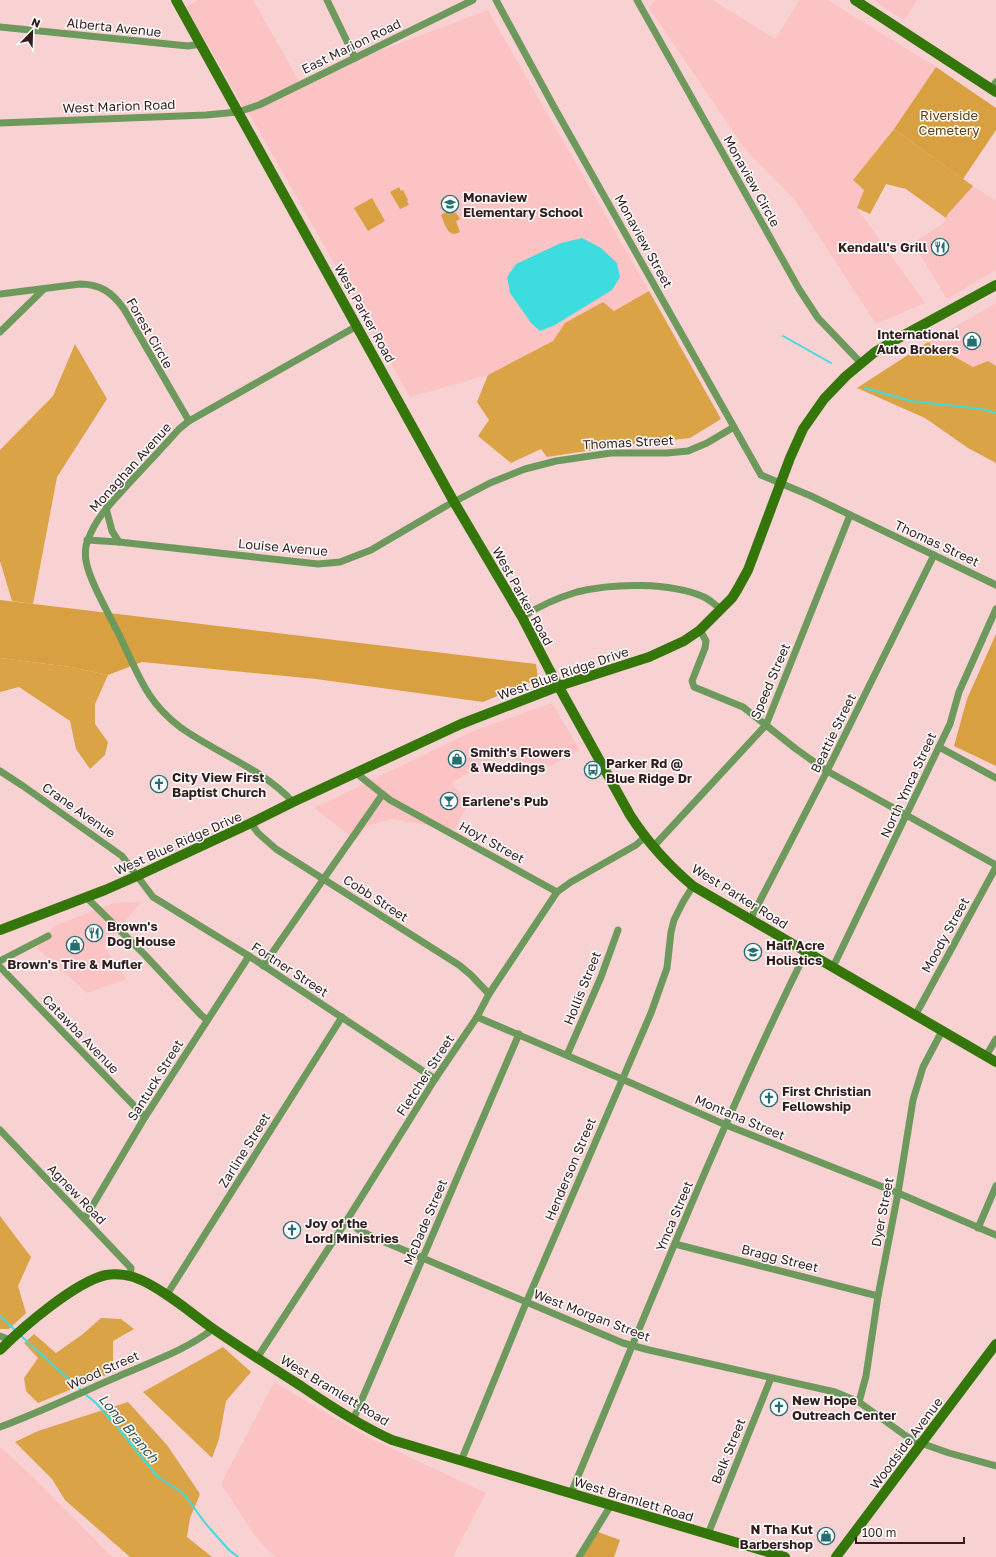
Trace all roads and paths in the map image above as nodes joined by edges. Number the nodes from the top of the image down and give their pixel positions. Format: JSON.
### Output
{"nodes":[{"id":1,"x":176,"y":0,"type":"edge"},
{"id":2,"x":327,"y":0,"type":"edge"},
{"id":3,"x":473,"y":0,"type":"edge"},
{"id":4,"x":496,"y":0,"type":"edge"},
{"id":5,"x":637,"y":0,"type":"edge"},
{"id":6,"x":854,"y":0,"type":"edge"},
{"id":7,"x":0,"y":27,"type":"edge"},
{"id":8,"x":201,"y":44,"type":"junction"},
{"id":9,"x":355,"y":58,"type":"junction"},
{"id":10,"x":994,"y":87,"type":"edge"},
{"id":11,"x":238,"y":112,"type":"junction"},
{"id":12,"x":0,"y":123,"type":"edge"},
{"id":13,"x":996,"y":285,"type":"edge"},
{"id":14,"x":44,"y":289,"type":"junction"},
{"id":15,"x":0,"y":294,"type":"edge"},
{"id":16,"x":357,"y":326,"type":"junction"},
{"id":17,"x":0,"y":332,"type":"edge"},
{"id":18,"x":861,"y":363,"type":"junction"},
{"id":19,"x":189,"y":421,"type":"junction"},
{"id":20,"x":734,"y":427,"type":"junction"},
{"id":21,"x":781,"y":483,"type":"junction"},
{"id":22,"x":454,"y":502,"type":"junction"},
{"id":23,"x":106,"y":508,"type":"junction"},
{"id":24,"x":850,"y":515,"type":"junction"},
{"id":25,"x":87,"y":540,"type":"junction"},
{"id":26,"x":119,"y":542,"type":"junction"},
{"id":27,"x":934,"y":555,"type":"junction"},
{"id":28,"x":996,"y":584,"type":"edge"},
{"id":29,"x":721,"y":609,"type":"junction"},
{"id":30,"x":996,"y":609,"type":"edge"},
{"id":31,"x":522,"y":617,"type":"junction"},
{"id":32,"x":700,"y":630,"type":"junction"},
{"id":33,"x":559,"y":686,"type":"junction"},
{"id":34,"x":766,"y":726,"type":"junction"},
{"id":35,"x":939,"y":747,"type":"junction"},
{"id":36,"x":0,"y":771,"type":"edge"},
{"id":37,"x":828,"y":771,"type":"junction"},
{"id":38,"x":356,"y":773,"type":"junction"},
{"id":39,"x":996,"y":778,"type":"edge"},
{"id":40,"x":382,"y":795,"type":"junction"},
{"id":41,"x":293,"y":802,"type":"junction"},
{"id":42,"x":907,"y":816,"type":"junction"},
{"id":43,"x":251,"y":823,"type":"junction"},
{"id":44,"x":645,"y":837,"type":"junction"},
{"id":45,"x":653,"y":847,"type":"junction"},
{"id":46,"x":996,"y":866,"type":"edge"},
{"id":47,"x":137,"y":876,"type":"junction"},
{"id":48,"x":324,"y":879,"type":"junction"},
{"id":49,"x":693,"y":886,"type":"junction"},
{"id":50,"x":557,"y":892,"type":"junction"},
{"id":51,"x":86,"y":897,"type":"junction"},
{"id":52,"x":750,"y":920,"type":"junction"},
{"id":53,"x":0,"y":930,"type":"edge"},
{"id":54,"x":618,"y":930,"type":"dead end"},
{"id":55,"x":48,"y":936,"type":"dead end"},
{"id":56,"x":806,"y":952,"type":"junction"},
{"id":57,"x":249,"y":956,"type":"junction"},
{"id":58,"x":0,"y":961,"type":"edge"},
{"id":59,"x":263,"y":966,"type":"junction"},
{"id":60,"x":0,"y":967,"type":"edge"},
{"id":61,"x":833,"y":967,"type":"junction"},
{"id":62,"x":489,"y":994,"type":"junction"},
{"id":63,"x":916,"y":1014,"type":"junction"},
{"id":64,"x":342,"y":1017,"type":"junction"},
{"id":65,"x":477,"y":1017,"type":"junction"},
{"id":66,"x":207,"y":1020,"type":"junction"},
{"id":67,"x":942,"y":1031,"type":"junction"},
{"id":68,"x":519,"y":1034,"type":"junction"},
{"id":69,"x":996,"y":1039,"type":"edge"},
{"id":70,"x":567,"y":1055,"type":"junction"},
{"id":71,"x":986,"y":1056,"type":"junction"},
{"id":72,"x":996,"y":1062,"type":"edge"},
{"id":73,"x":622,"y":1078,"type":"junction"},
{"id":74,"x":436,"y":1079,"type":"junction"},
{"id":75,"x":145,"y":1117,"type":"junction"},
{"id":76,"x":726,"y":1125,"type":"junction"},
{"id":77,"x":0,"y":1130,"type":"edge"},
{"id":78,"x":996,"y":1186,"type":"edge"},
{"id":79,"x":898,"y":1193,"type":"junction"},
{"id":80,"x":83,"y":1217,"type":"junction"},
{"id":81,"x":347,"y":1220,"type":"junction"},
{"id":82,"x":978,"y":1228,"type":"junction"},
{"id":83,"x":996,"y":1235,"type":"edge"},
{"id":84,"x":675,"y":1244,"type":"junction"},
{"id":85,"x":422,"y":1258,"type":"junction"},
{"id":86,"x":130,"y":1276,"type":"junction"},
{"id":87,"x":166,"y":1296,"type":"junction"},
{"id":88,"x":878,"y":1296,"type":"junction"},
{"id":89,"x":526,"y":1303,"type":"junction"},
{"id":90,"x":213,"y":1329,"type":"junction"},
{"id":91,"x":0,"y":1336,"type":"edge"},
{"id":92,"x":12,"y":1338,"type":"junction"},
{"id":93,"x":996,"y":1344,"type":"edge"},
{"id":94,"x":633,"y":1345,"type":"junction"},
{"id":95,"x":0,"y":1350,"type":"edge"},
{"id":96,"x":257,"y":1358,"type":"junction"},
{"id":97,"x":771,"y":1378,"type":"junction"},
{"id":98,"x":859,"y":1402,"type":"junction"},
{"id":99,"x":353,"y":1420,"type":"junction"},
{"id":100,"x":0,"y":1427,"type":"edge"},
{"id":101,"x":923,"y":1443,"type":"junction"},
{"id":102,"x":461,"y":1461,"type":"junction"},
{"id":103,"x":996,"y":1466,"type":"edge"},
{"id":104,"x":571,"y":1493,"type":"junction"},
{"id":105,"x":611,"y":1505,"type":"junction"},
{"id":106,"x":708,"y":1534,"type":"junction"},
{"id":107,"x":579,"y":1557,"type":"edge"},
{"id":108,"x":785,"y":1557,"type":"edge"},
{"id":109,"x":836,"y":1557,"type":"edge"}],
"edges":[{"from":1,"to":8,"type":"street","name":"West Parker Road"},
{"from":2,"to":9,"type":"street"},
{"from":3,"to":9,"type":"street","name":"East Marion Road"},
{"from":4,"to":20,"type":"street","name":"Monaview Street"},
{"from":5,"to":18,"type":"street","name":"Monaview Circle"},
{"from":6,"to":10,"type":"street"},
{"from":7,"to":8,"type":"street","name":"Alberta Avenue"},
{"from":8,"to":11,"type":"street","name":"West Parker Road"},
{"from":9,"to":11,"type":"street","name":"East Marion Road"},
{"from":11,"to":12,"type":"street","name":"West Marion Road"},
{"from":11,"to":16,"type":"street","name":"West Parker Road"},
{"from":13,"to":18,"type":"street","name":"West Blue Ridge Drive"},
{"from":14,"to":15,"type":"street","name":"Forest Circle"},
{"from":14,"to":17,"type":"street"},
{"from":14,"to":19,"type":"street","name":"Forest Circle"},
{"from":16,"to":19,"type":"street","name":"Monaghan Avenue"},
{"from":16,"to":22,"type":"street","name":"West Parker Road"},
{"from":18,"to":21,"type":"street","name":"West Blue Ridge Drive"},
{"from":19,"to":23,"type":"street","name":"Monaghan Avenue"},
{"from":20,"to":21,"type":"street","name":"Monaview Street"},
{"from":20,"to":22,"type":"street","name":"Thomas Street"},
{"from":21,"to":24,"type":"street","name":"Thomas Street"},
{"from":21,"to":29,"type":"street","name":"West Blue Ridge Drive"},
{"from":22,"to":26,"type":"street","name":"Louise Avenue"},
{"from":22,"to":31,"type":"street","name":"West Parker Road"},
{"from":23,"to":25,"type":"street","name":"Monaghan Avenue"},
{"from":23,"to":26,"type":"street"},
{"from":24,"to":27,"type":"street","name":"Thomas Street"},
{"from":24,"to":34,"type":"street","name":"Speed Street"},
{"from":25,"to":26,"type":"street","name":"Louise Avenue"},
{"from":25,"to":41,"type":"street"},
{"from":27,"to":28,"type":"street","name":"Thomas Street"},
{"from":27,"to":37,"type":"street","name":"Beattie Street"},
{"from":29,"to":31,"type":"street"},
{"from":29,"to":32,"type":"street","name":"West Blue Ridge Drive"},
{"from":30,"to":35,"type":"street","name":"North Ymca Street"},
{"from":31,"to":33,"type":"street","name":"West Parker Road"},
{"from":32,"to":33,"type":"street","name":"West Blue Ridge Drive"},
{"from":32,"to":34,"type":"street"},
{"from":33,"to":38,"type":"street","name":"West Blue Ridge Drive"},
{"from":33,"to":44,"type":"street","name":"West Parker Road"},
{"from":34,"to":37,"type":"street"},
{"from":34,"to":45,"type":"street","name":"Speed Street"},
{"from":35,"to":39,"type":"street"},
{"from":35,"to":42,"type":"street","name":"North Ymca Street"},
{"from":36,"to":47,"type":"street","name":"Crane Avenue"},
{"from":37,"to":42,"type":"street"},
{"from":37,"to":52,"type":"street","name":"Beattie Street"},
{"from":38,"to":40,"type":"street","name":"Hoyt Street"},
{"from":38,"to":41,"type":"street","name":"West Blue Ridge Drive"},
{"from":40,"to":48,"type":"street"},
{"from":40,"to":50,"type":"street","name":"Hoyt Street"},
{"from":41,"to":43,"type":"street","name":"West Blue Ridge Drive"},
{"from":42,"to":46,"type":"street"},
{"from":42,"to":61,"type":"street","name":"North Ymca Street"},
{"from":43,"to":47,"type":"street","name":"West Blue Ridge Drive"},
{"from":43,"to":48,"type":"street","name":"Cobb Street"},
{"from":44,"to":45,"type":"street","name":"West Parker Road"},
{"from":44,"to":50,"type":"street","name":"Fletcher Street"},
{"from":45,"to":49,"type":"street","name":"West Parker Road"},
{"from":46,"to":63,"type":"street","name":"Moody Street"},
{"from":47,"to":51,"type":"street","name":"West Blue Ridge Drive"},
{"from":47,"to":57,"type":"street","name":"Fortner Street"},
{"from":48,"to":59,"type":"street"},
{"from":48,"to":62,"type":"street","name":"Cobb Street"},
{"from":49,"to":52,"type":"street","name":"West Parker Road"},
{"from":49,"to":73,"type":"street","name":"Henderson Street"},
{"from":50,"to":62,"type":"street","name":"Fletcher Street"},
{"from":51,"to":53,"type":"street","name":"West Blue Ridge Drive"},
{"from":51,"to":66,"type":"street"},
{"from":52,"to":56,"type":"street","name":"West Parker Road"},
{"from":54,"to":70,"type":"street","name":"Hollis Street"},
{"from":55,"to":58,"type":"street"},
{"from":56,"to":61,"type":"street","name":"West Parker Road"},
{"from":56,"to":76,"type":"street","name":"Ymca Street"},
{"from":57,"to":59,"type":"street","name":"Fortner Street"},
{"from":57,"to":66,"type":"street","name":"Santuck Street"},
{"from":59,"to":64,"type":"street","name":"Fortner Street"},
{"from":60,"to":75,"type":"street","name":"Catawba Avenue"},
{"from":61,"to":63,"type":"street","name":"West Parker Road"},
{"from":62,"to":65,"type":"street","name":"Fletcher Street"},
{"from":63,"to":67,"type":"street","name":"West Parker Road"},
{"from":64,"to":74,"type":"street","name":"Fortner Street"},
{"from":64,"to":87,"type":"street","name":"Zarline Street"},
{"from":65,"to":68,"type":"street","name":"Montana Street"},
{"from":65,"to":74,"type":"street","name":"Fletcher Street"},
{"from":66,"to":75,"type":"street","name":"Santuck Street"},
{"from":67,"to":71,"type":"street","name":"West Parker Road"},
{"from":67,"to":79,"type":"street","name":"Dyer Street"},
{"from":68,"to":70,"type":"street","name":"Montana Street"},
{"from":68,"to":85,"type":"street","name":"McDade Street"},
{"from":69,"to":71,"type":"street"},
{"from":70,"to":73,"type":"street","name":"Montana Street"},
{"from":71,"to":72,"type":"street","name":"West Parker Road"},
{"from":73,"to":76,"type":"street","name":"Montana Street"},
{"from":73,"to":89,"type":"street","name":"Henderson Street"},
{"from":74,"to":81,"type":"street","name":"Fletcher Street"},
{"from":75,"to":80,"type":"street","name":"Santuck Street"},
{"from":76,"to":79,"type":"street","name":"Montana Street"},
{"from":76,"to":84,"type":"street","name":"Ymca Street"},
{"from":77,"to":80,"type":"street","name":"Agnew Road"},
{"from":78,"to":82,"type":"street"},
{"from":79,"to":82,"type":"street","name":"Montana Street"},
{"from":79,"to":88,"type":"street","name":"Dyer Street"},
{"from":80,"to":86,"type":"street","name":"Agnew Road"},
{"from":81,"to":85,"type":"street","name":"West Morgan Street"},
{"from":81,"to":96,"type":"street","name":"Fletcher Street"},
{"from":82,"to":83,"type":"street","name":"Montana Street"},
{"from":84,"to":88,"type":"street","name":"Bragg Street"},
{"from":84,"to":94,"type":"street","name":"Ymca Street"},
{"from":85,"to":89,"type":"street","name":"West Morgan Street"},
{"from":85,"to":99,"type":"street","name":"McDade Street"},
{"from":86,"to":87,"type":"street","name":"West Bramlett Road"},
{"from":86,"to":92,"type":"street","name":"West Bramlett Road"},
{"from":87,"to":90,"type":"street","name":"West Bramlett Road"},
{"from":88,"to":98,"type":"street","name":"Dyer Street"},
{"from":89,"to":94,"type":"street","name":"West Morgan Street"},
{"from":89,"to":102,"type":"street","name":"Henderson Street"},
{"from":90,"to":96,"type":"street","name":"West Bramlett Road"},
{"from":90,"to":100,"type":"street","name":"Wood Street"},
{"from":91,"to":92,"type":"street"},
{"from":92,"to":95,"type":"street","name":"West Bramlett Road"},
{"from":93,"to":101,"type":"street","name":"Woodside Avenue"},
{"from":94,"to":97,"type":"street","name":"West Morgan Street"},
{"from":94,"to":104,"type":"street","name":"Ymca Street"},
{"from":96,"to":99,"type":"street","name":"West Bramlett Road"},
{"from":97,"to":98,"type":"street","name":"West Morgan Street"},
{"from":97,"to":106,"type":"street","name":"Belk Street"},
{"from":98,"to":101,"type":"street","name":"West Morgan Street"},
{"from":99,"to":102,"type":"street","name":"West Bramlett Road"},
{"from":101,"to":103,"type":"street","name":"West Morgan Street"},
{"from":101,"to":109,"type":"street","name":"Woodside Avenue"},
{"from":102,"to":104,"type":"street","name":"West Bramlett Road"},
{"from":104,"to":105,"type":"street","name":"West Bramlett Road"},
{"from":105,"to":106,"type":"street","name":"West Bramlett Road"},
{"from":105,"to":107,"type":"street"},
{"from":106,"to":108,"type":"street","name":"West Bramlett Road"}]}
